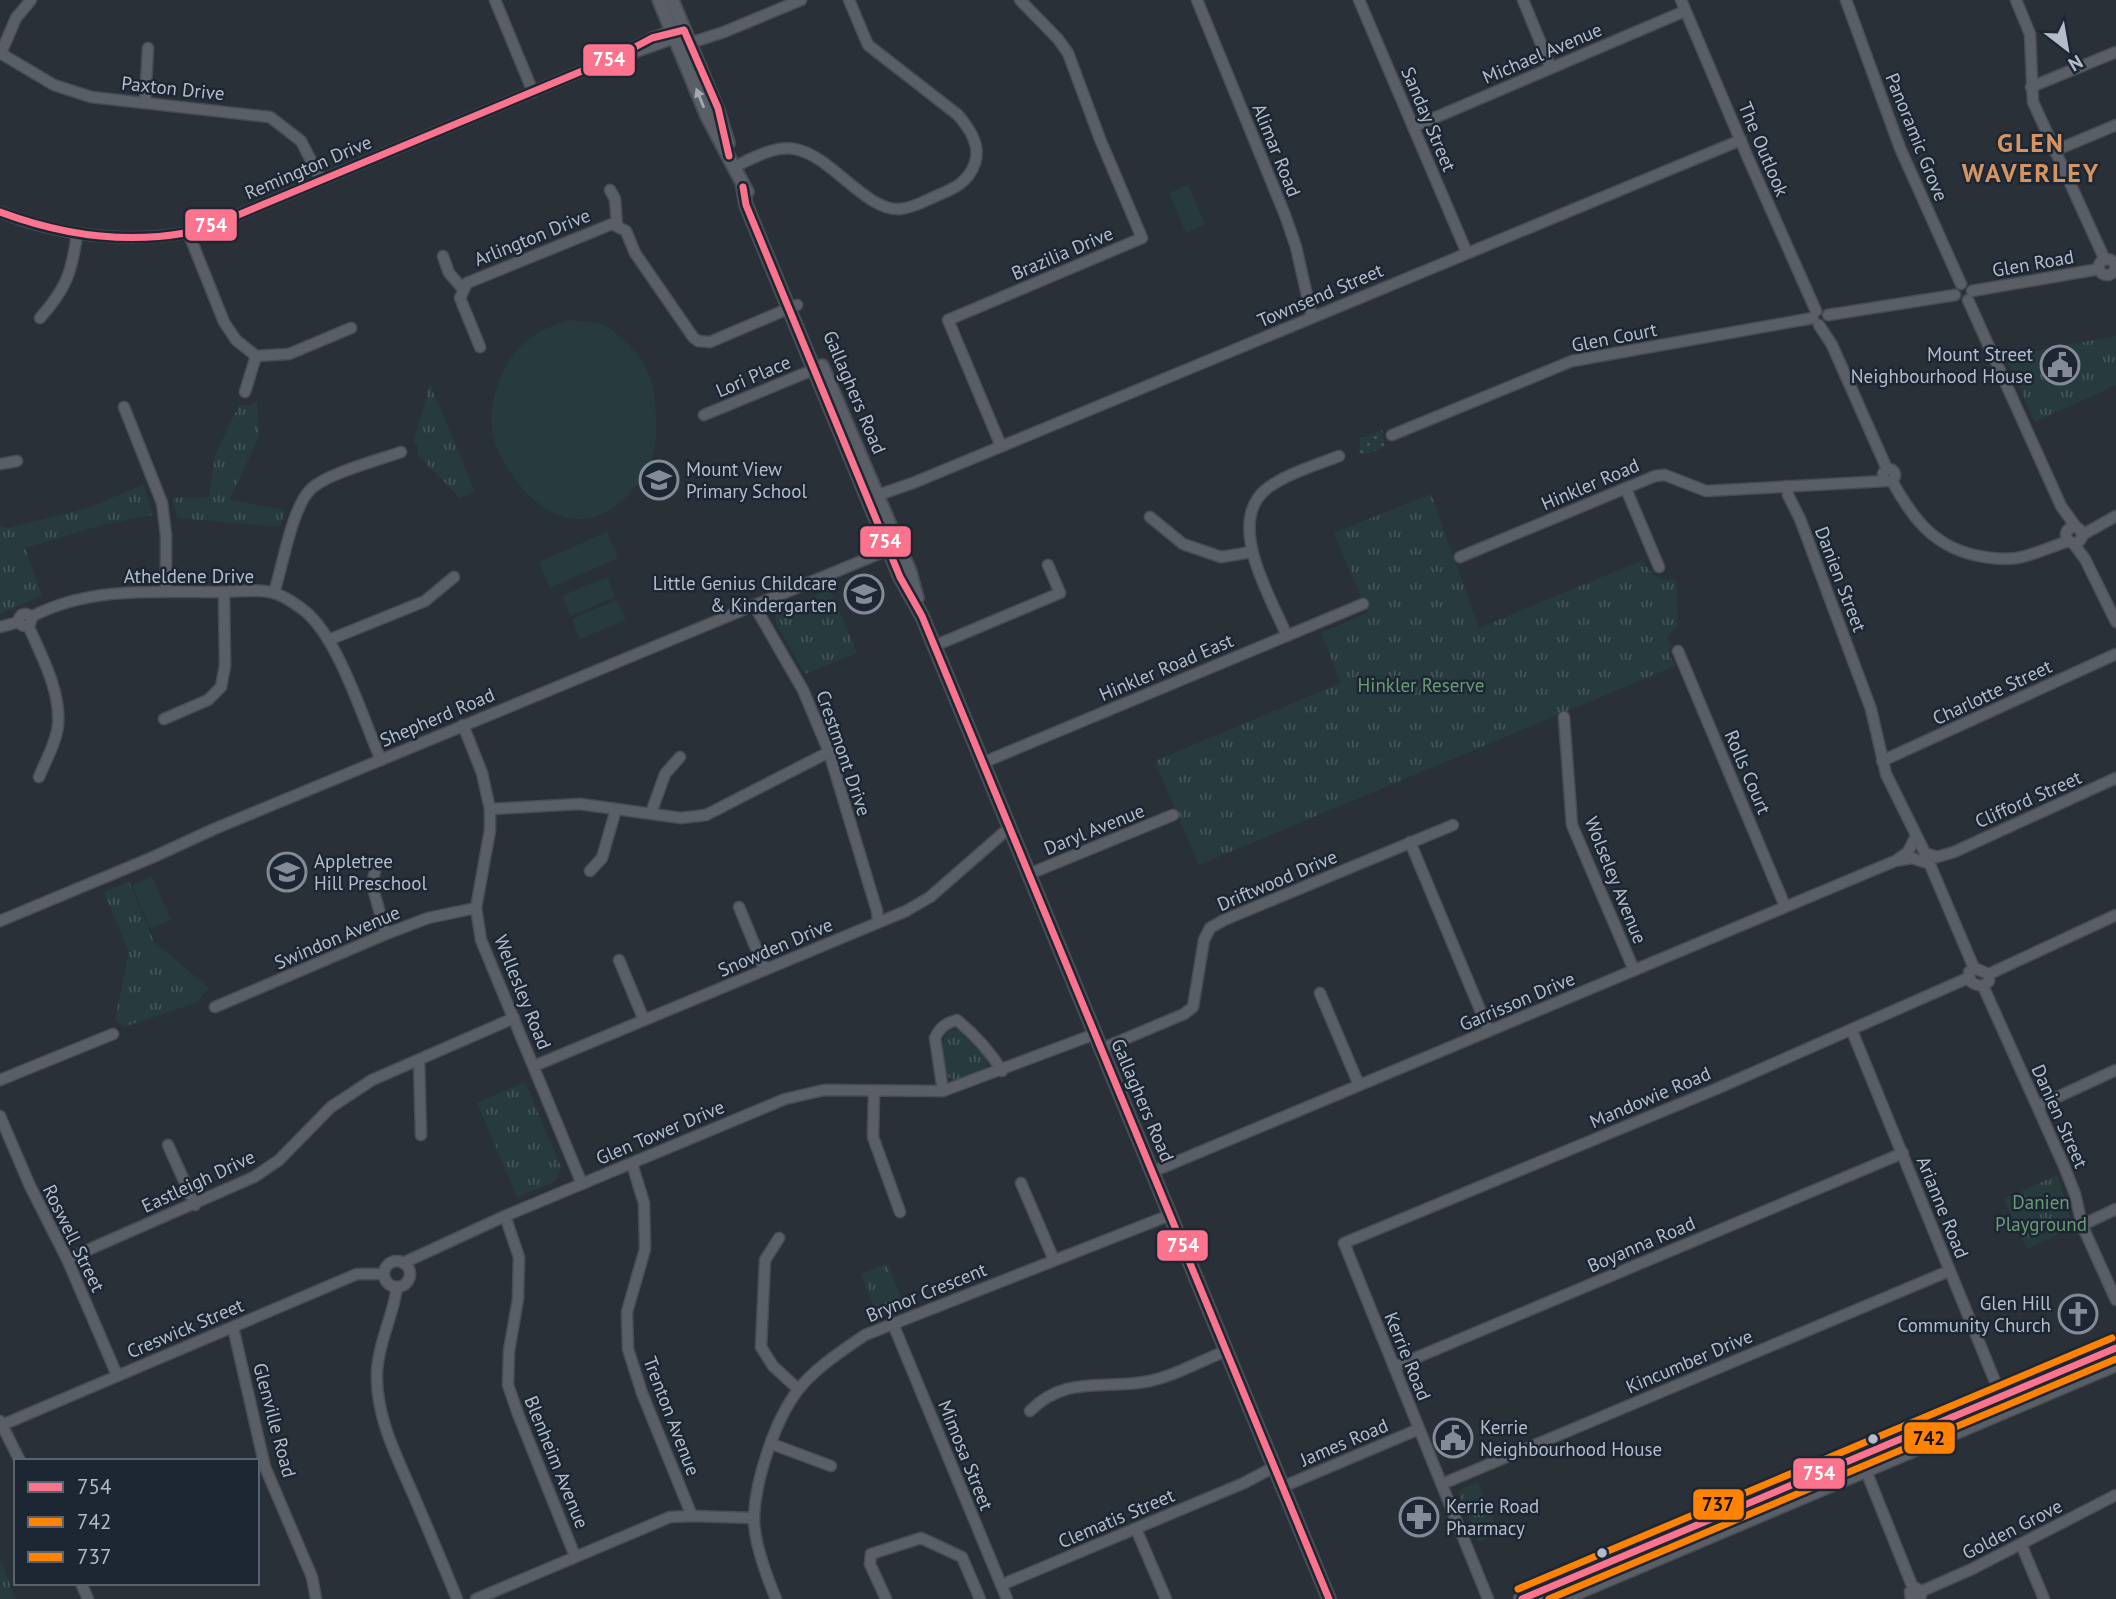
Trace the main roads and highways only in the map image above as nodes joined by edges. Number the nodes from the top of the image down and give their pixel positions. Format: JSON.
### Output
{"nodes":[{"id":1,"x":2116,"y":1348,"type":"edge"},
{"id":2,"x":1522,"y":1599,"type":"edge"}],
"edges":[{"from":1,"to":2,"type":"main road"}]}
